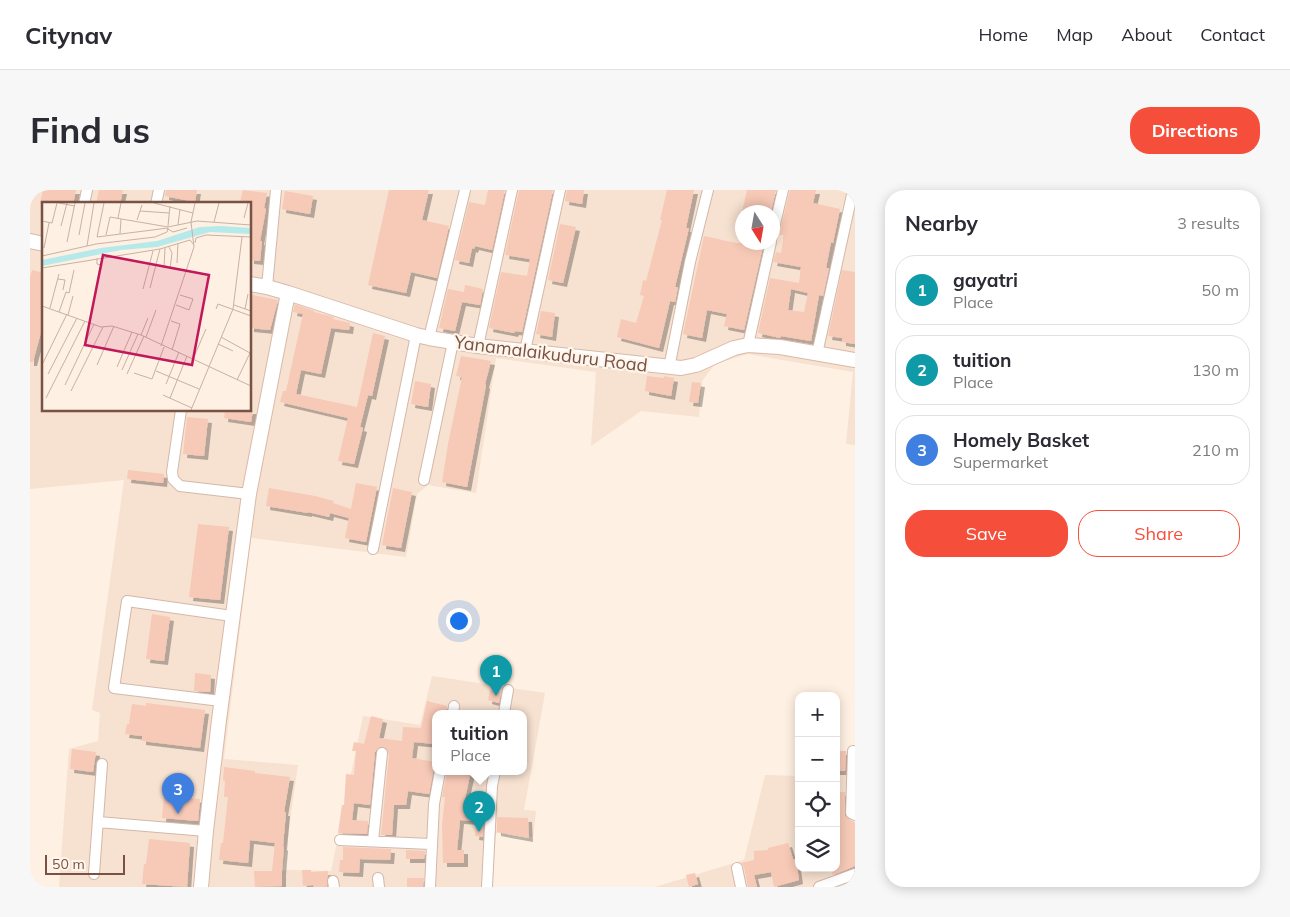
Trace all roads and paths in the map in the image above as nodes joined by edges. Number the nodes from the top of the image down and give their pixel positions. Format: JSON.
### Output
{"nodes":[{"id":1,"x":276,"y":190,"type":"edge"},
{"id":2,"x":465,"y":190,"type":"edge"},
{"id":3,"x":512,"y":190,"type":"edge"},
{"id":4,"x":560,"y":190,"type":"edge"},
{"id":5,"x":708,"y":190,"type":"edge"},
{"id":6,"x":783,"y":190,"type":"edge"},
{"id":7,"x":853,"y":190,"type":"edge"},
{"id":8,"x":779,"y":205,"type":"edge"},
{"id":9,"x":769,"y":250,"type":"edge"},
{"id":10,"x":251,"y":284,"type":"edge"},
{"id":11,"x":267,"y":287,"type":"junction"},
{"id":12,"x":288,"y":293,"type":"junction"},
{"id":13,"x":423,"y":337,"type":"junction"},
{"id":14,"x":452,"y":342,"type":"junction"},
{"id":15,"x":748,"y":345,"type":"junction"},
{"id":16,"x":478,"y":346,"type":"junction"},
{"id":17,"x":525,"y":351,"type":"junction"},
{"id":18,"x":818,"y":354,"type":"junction"},
{"id":19,"x":855,"y":360,"type":"edge"},
{"id":20,"x":668,"y":368,"type":"junction"},
{"id":21,"x":181,"y":411,"type":"edge"},
{"id":22,"x":424,"y":480,"type":"dead end"},
{"id":23,"x":250,"y":494,"type":"junction"},
{"id":24,"x":373,"y":549,"type":"dead end"},
{"id":25,"x":232,"y":616,"type":"junction"},
{"id":26,"x":508,"y":690,"type":"dead end"},
{"id":27,"x":221,"y":701,"type":"junction"},
{"id":28,"x":505,"y":710,"type":"edge"},
{"id":29,"x":853,"y":751,"type":"dead end"},
{"id":30,"x":382,"y":754,"type":"dead end"},
{"id":31,"x":102,"y":764,"type":"dead end"},
{"id":32,"x":439,"y":775,"type":"edge"},
{"id":33,"x":494,"y":775,"type":"edge"},
{"id":34,"x":855,"y":815,"type":"edge"},
{"id":35,"x":98,"y":822,"type":"junction"},
{"id":36,"x":206,"y":831,"type":"junction"},
{"id":37,"x":340,"y":840,"type":"dead end"},
{"id":38,"x":373,"y":840,"type":"junction"},
{"id":39,"x":431,"y":844,"type":"junction"},
{"id":40,"x":737,"y":868,"type":"dead end"},
{"id":41,"x":94,"y":874,"type":"dead end"},
{"id":42,"x":855,"y":874,"type":"edge"},
{"id":43,"x":201,"y":887,"type":"edge"},
{"id":44,"x":430,"y":887,"type":"edge"},
{"id":45,"x":487,"y":887,"type":"edge"},
{"id":46,"x":741,"y":887,"type":"edge"},
{"id":47,"x":819,"y":887,"type":"edge"}],
"edges":[{"from":1,"to":11,"type":"street"},
{"from":2,"to":13,"type":"street"},
{"from":3,"to":16,"type":"street"},
{"from":4,"to":17,"type":"street"},
{"from":5,"to":20,"type":"street"},
{"from":6,"to":8,"type":"street"},
{"from":7,"to":18,"type":"street"},
{"from":9,"to":15,"type":"street"},
{"from":10,"to":11,"type":"street","name":"Yanamalaikuduru Road"},
{"from":11,"to":12,"type":"street","name":"Yanamalaikuduru Road"},
{"from":12,"to":13,"type":"street","name":"Yanamalaikuduru Road"},
{"from":12,"to":23,"type":"street"},
{"from":13,"to":14,"type":"street","name":"Yanamalaikuduru Road"},
{"from":13,"to":24,"type":"street"},
{"from":14,"to":16,"type":"street","name":"Yanamalaikuduru Road"},
{"from":14,"to":22,"type":"street"},
{"from":15,"to":18,"type":"street","name":"Yanamalaikuduru Road"},
{"from":15,"to":20,"type":"street","name":"Yanamalaikuduru Road"},
{"from":16,"to":17,"type":"street","name":"Yanamalaikuduru Road"},
{"from":17,"to":20,"type":"street","name":"Yanamalaikuduru Road"},
{"from":18,"to":19,"type":"street","name":"Yanamalaikuduru Road"},
{"from":21,"to":23,"type":"street"},
{"from":23,"to":25,"type":"street"},
{"from":25,"to":27,"type":"street"},
{"from":25,"to":27,"type":"street"},
{"from":26,"to":28,"type":"street"},
{"from":27,"to":36,"type":"street"},
{"from":29,"to":34,"type":"street"},
{"from":30,"to":38,"type":"street"},
{"from":31,"to":35,"type":"street"},
{"from":32,"to":39,"type":"street"},
{"from":33,"to":45,"type":"street"},
{"from":35,"to":36,"type":"street"},
{"from":35,"to":41,"type":"street"},
{"from":36,"to":43,"type":"street"},
{"from":37,"to":38,"type":"street"},
{"from":38,"to":39,"type":"street"},
{"from":39,"to":44,"type":"street"},
{"from":40,"to":46,"type":"street"},
{"from":42,"to":47,"type":"street"}]}
